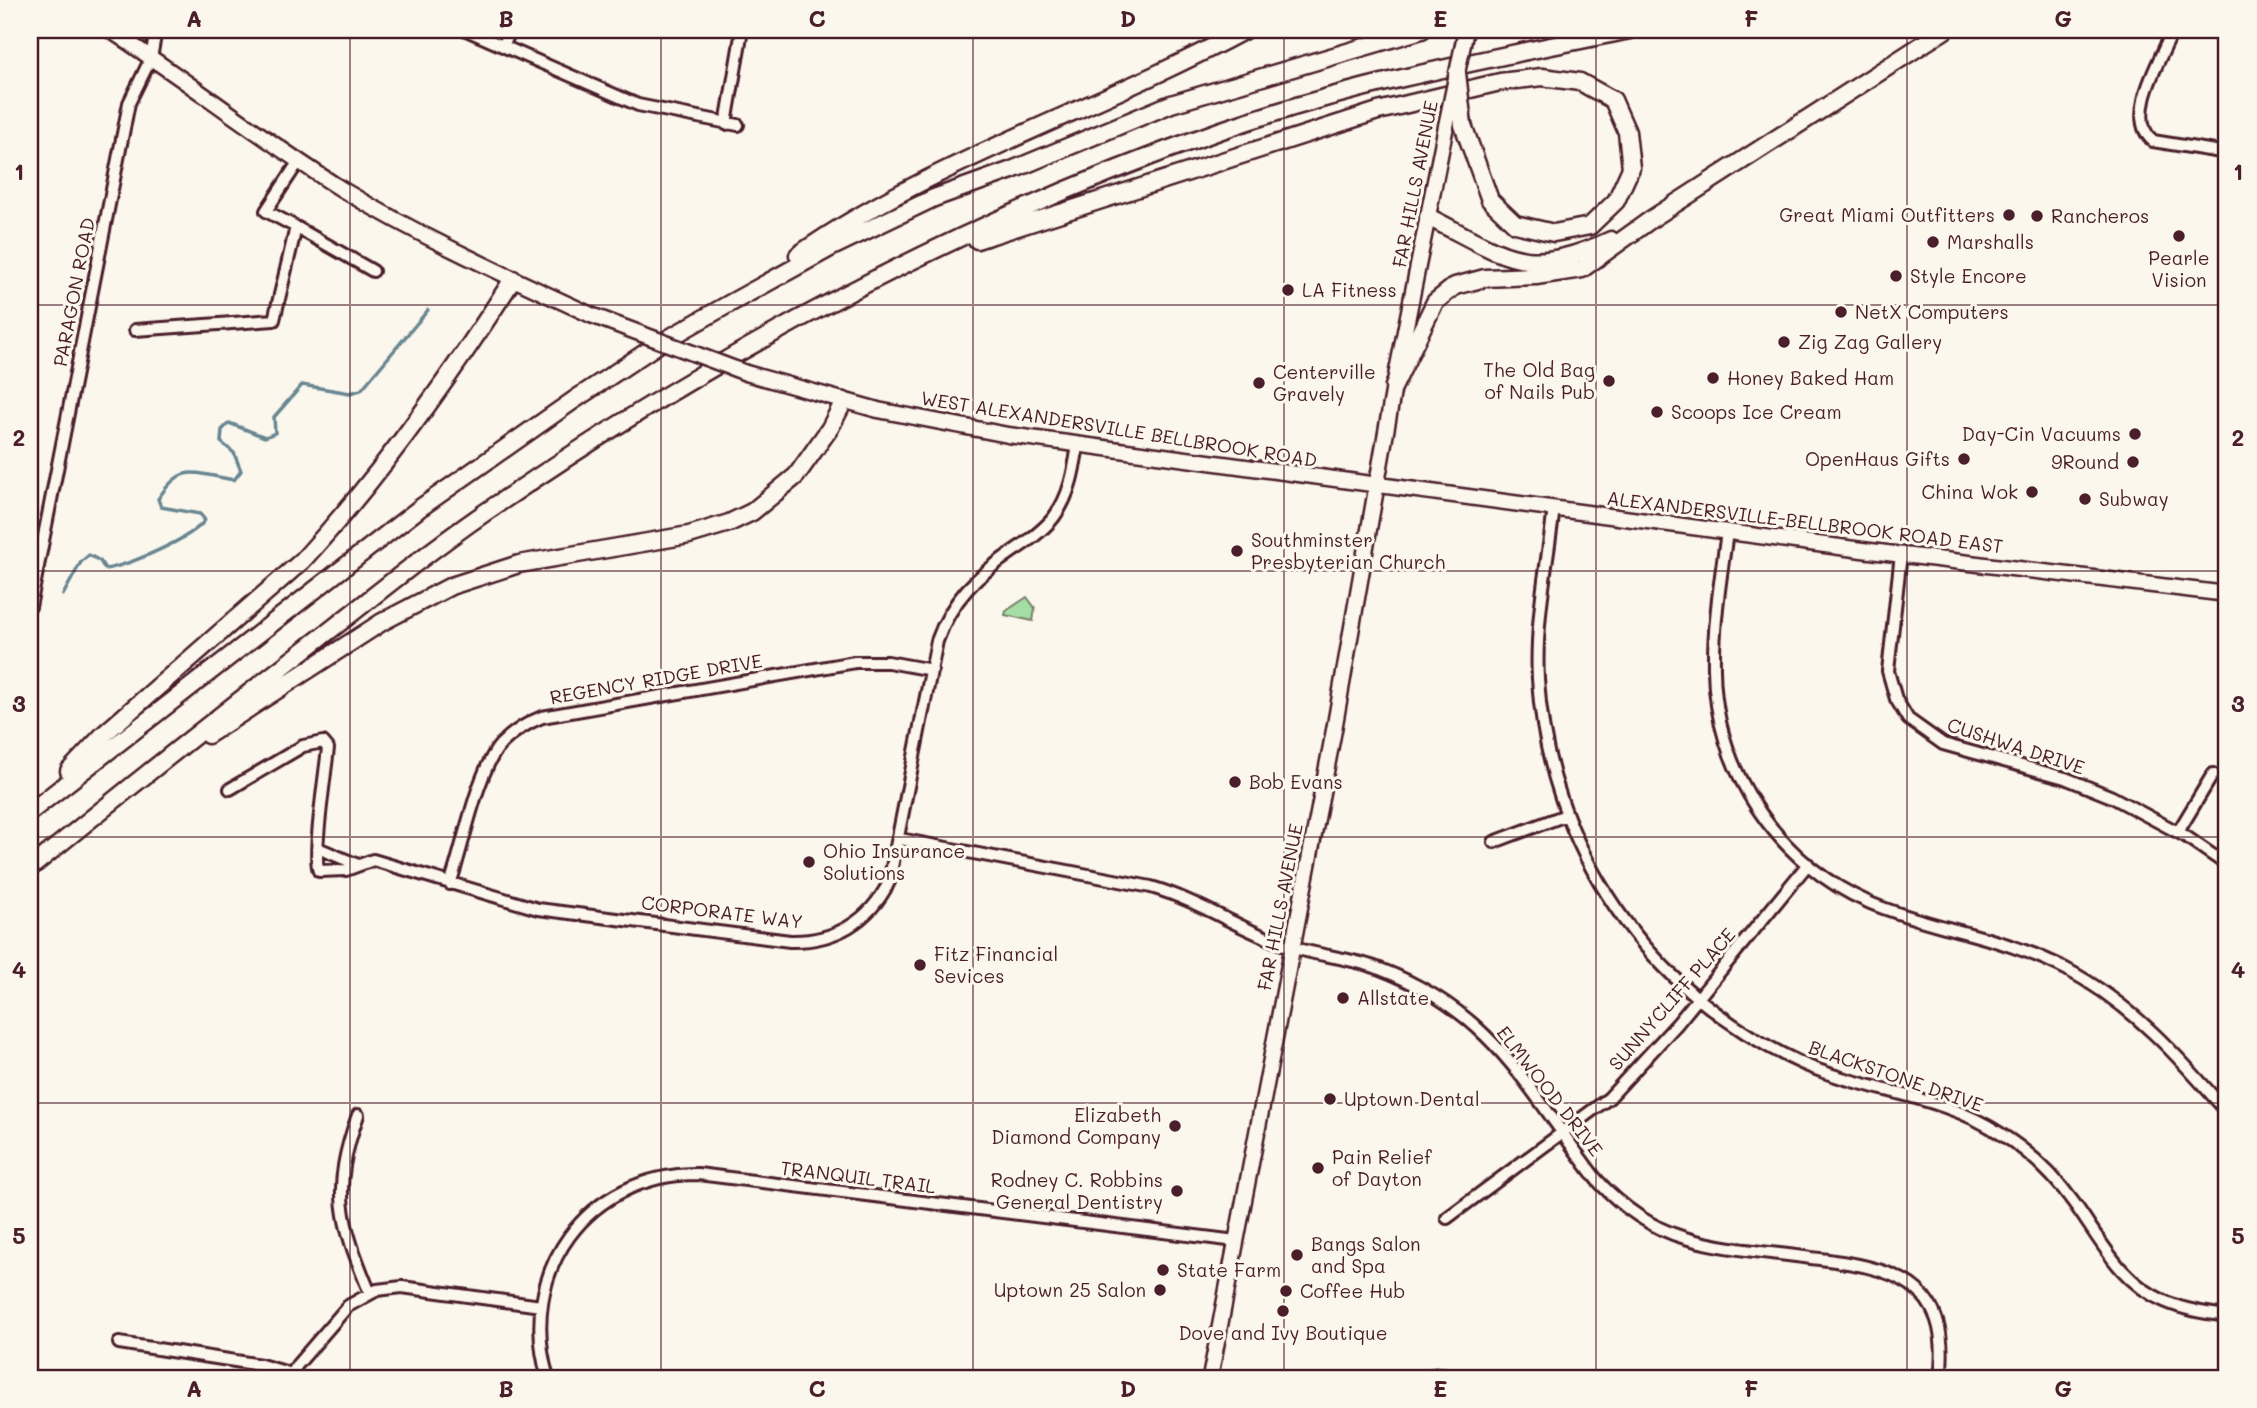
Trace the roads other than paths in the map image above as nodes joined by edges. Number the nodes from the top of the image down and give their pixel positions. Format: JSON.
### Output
{"nodes":[{"id":1,"x":110,"y":30,"type":"edge"},
{"id":2,"x":156,"y":30,"type":"edge"},
{"id":3,"x":466,"y":30,"type":"edge"},
{"id":4,"x":512,"y":30,"type":"edge"},
{"id":5,"x":742,"y":30,"type":"edge"},
{"id":6,"x":1245,"y":30,"type":"edge"},
{"id":7,"x":1422,"y":30,"type":"edge"},
{"id":8,"x":1466,"y":30,"type":"edge"},
{"id":9,"x":1630,"y":30,"type":"edge"},
{"id":10,"x":1945,"y":30,"type":"edge"},
{"id":11,"x":2173,"y":30,"type":"edge"},
{"id":12,"x":503,"y":46,"type":"junction"},
{"id":13,"x":151,"y":58,"type":"junction"},
{"id":14,"x":1457,"y":73,"type":"joint"},
{"id":15,"x":726,"y":124,"type":"junction"},
{"id":16,"x":738,"y":125,"type":"dead end"},
{"id":17,"x":1455,"y":126,"type":"junction"},
{"id":18,"x":2227,"y":153,"type":"edge"},
{"id":19,"x":299,"y":161,"type":"junction"},
{"id":20,"x":1428,"y":217,"type":"junction"},
{"id":21,"x":1642,"y":226,"type":"junction"},
{"id":22,"x":296,"y":227,"type":"junction"},
{"id":23,"x":921,"y":258,"type":"junction"},
{"id":24,"x":373,"y":271,"type":"dead end"},
{"id":25,"x":513,"y":279,"type":"junction"},
{"id":26,"x":727,"y":305,"type":"junction"},
{"id":27,"x":135,"y":330,"type":"dead end"},
{"id":28,"x":1394,"y":386,"type":"junction"},
{"id":29,"x":844,"y":401,"type":"junction"},
{"id":30,"x":1078,"y":445,"type":"junction"},
{"id":31,"x":1378,"y":485,"type":"junction"},
{"id":32,"x":1554,"y":508,"type":"junction"},
{"id":33,"x":1727,"y":532,"type":"junction"},
{"id":34,"x":35,"y":548,"type":"edge"},
{"id":35,"x":1901,"y":554,"type":"junction"},
{"id":36,"x":2227,"y":594,"type":"edge"},
{"id":37,"x":30,"y":607,"type":"edge"},
{"id":38,"x":932,"y":670,"type":"junction"},
{"id":39,"x":2213,"y":774,"type":"dead end"},
{"id":40,"x":139,"y":780,"type":"junction"},
{"id":41,"x":230,"y":789,"type":"dead end"},
{"id":42,"x":30,"y":812,"type":"edge"},
{"id":43,"x":1566,"y":815,"type":"junction"},
{"id":44,"x":2178,"y":832,"type":"junction"},
{"id":45,"x":900,"y":839,"type":"junction"},
{"id":46,"x":1494,"y":842,"type":"dead end"},
{"id":47,"x":318,"y":848,"type":"junction"},
{"id":48,"x":356,"y":864,"type":"junction"},
{"id":49,"x":1808,"y":864,"type":"junction"},
{"id":50,"x":2227,"y":865,"type":"edge"},
{"id":51,"x":30,"y":868,"type":"edge"},
{"id":52,"x":450,"y":884,"type":"junction"},
{"id":53,"x":1291,"y":947,"type":"junction"},
{"id":54,"x":1697,"y":999,"type":"junction"},
{"id":55,"x":2227,"y":1112,"type":"edge"},
{"id":56,"x":358,"y":1115,"type":"dead end"},
{"id":57,"x":1564,"y":1133,"type":"junction"},
{"id":58,"x":1447,"y":1218,"type":"dead end"},
{"id":59,"x":1236,"y":1241,"type":"junction"},
{"id":60,"x":370,"y":1293,"type":"junction"},
{"id":61,"x":541,"y":1306,"type":"junction"},
{"id":62,"x":2227,"y":1315,"type":"edge"},
{"id":63,"x":119,"y":1343,"type":"dead end"},
{"id":64,"x":291,"y":1376,"type":"edge"},
{"id":65,"x":548,"y":1378,"type":"edge"},
{"id":66,"x":1210,"y":1378,"type":"edge"},
{"id":67,"x":1417,"y":1378,"type":"edge"},
{"id":68,"x":1473,"y":1378,"type":"edge"},
{"id":69,"x":1940,"y":1378,"type":"edge"}],
"edges":[{"from":1,"to":13,"type":"main road","name":"WEST ALEXANDERSVILLE BELLBROOK ROAD"},
{"from":2,"to":13,"type":"street","name":"PARAGON ROAD"},
{"from":3,"to":12,"type":"street"},
{"from":4,"to":12,"type":"street"},
{"from":5,"to":15,"type":"street"},
{"from":6,"to":26,"type":"highway"},
{"from":7,"to":26,"type":"highway"},
{"from":8,"to":14,"type":"main road","bridge":true},
{"from":9,"to":23,"type":"highway"},
{"from":10,"to":21,"type":"highway"},
{"from":11,"to":18,"type":"street"},
{"from":12,"to":15,"type":"street"},
{"from":13,"to":19,"type":"main road","name":"WEST ALEXANDERSVILLE BELLBROOK ROAD"},
{"from":13,"to":34,"type":"street","name":"PARAGON ROAD"},
{"from":14,"to":17,"type":"highway","bridge":true},
{"from":15,"to":16,"type":"street"},
{"from":17,"to":20,"type":"main road","name":"FAR HILLS AVENUE"},
{"from":17,"to":23,"type":"highway"},
{"from":19,"to":22,"type":"street"},
{"from":19,"to":25,"type":"main road","name":"WEST ALEXANDERSVILLE BELLBROOK ROAD"},
{"from":20,"to":21,"type":"highway"},
{"from":20,"to":28,"type":"main road","name":"FAR HILLS AVENUE"},
{"from":21,"to":28,"type":"highway"},
{"from":22,"to":24,"type":"street"},
{"from":22,"to":27,"type":"street"},
{"from":23,"to":40,"type":"highway"},
{"from":25,"to":29,"type":"main road","name":"WEST ALEXANDERSVILLE BELLBROOK ROAD","bridge":true},
{"from":25,"to":42,"type":"highway"},
{"from":26,"to":42,"type":"highway"},
{"from":28,"to":31,"type":"main road","name":"FAR HILLS AVENUE"},
{"from":29,"to":30,"type":"main road","name":"WEST ALEXANDERSVILLE BELLBROOK ROAD"},
{"from":29,"to":40,"type":"highway"},
{"from":30,"to":31,"type":"main road","name":"WEST ALEXANDERSVILLE BELLBROOK ROAD"},
{"from":30,"to":38,"type":"street","name":"CORPORATE WAY"},
{"from":31,"to":32,"type":"main road","name":"ALEXANDERSVILLE-BELLBROOK ROAD EAST"},
{"from":31,"to":53,"type":"main road","name":"FAR HILLS AVENUE"},
{"from":32,"to":33,"type":"main road","name":"ALEXANDERSVILLE-BELLBROOK ROAD EAST"},
{"from":32,"to":43,"type":"street","name":"BLACKSTONE DRIVE"},
{"from":33,"to":35,"type":"main road","name":"ALEXANDERSVILLE-BELLBROOK ROAD EAST"},
{"from":33,"to":49,"type":"street"},
{"from":34,"to":37,"type":"street","name":"PARAGON ROAD"},
{"from":35,"to":36,"type":"main road","name":"ALEXANDERSVILLE-BELLBROOK ROAD EAST"},
{"from":35,"to":44,"type":"street","name":"CUSHWA DRIVE"},
{"from":38,"to":45,"type":"street","name":"CORPORATE WAY"},
{"from":38,"to":52,"type":"street","name":"REGENCY RIDGE DRIVE"},
{"from":39,"to":44,"type":"street"},
{"from":40,"to":51,"type":"highway"},
{"from":41,"to":47,"type":"street"},
{"from":43,"to":46,"type":"street"},
{"from":43,"to":54,"type":"street","name":"BLACKSTONE DRIVE"},
{"from":44,"to":50,"type":"street","name":"CUSHWA DRIVE"},
{"from":45,"to":52,"type":"street","name":"CORPORATE WAY"},
{"from":45,"to":53,"type":"street","name":"ELMWOOD DRIVE"},
{"from":47,"to":48,"type":"street"},
{"from":47,"to":48,"type":"street"},
{"from":48,"to":52,"type":"street","name":"CORPORATE WAY"},
{"from":49,"to":54,"type":"street","name":"SUNNYCLIFF PLACE"},
{"from":49,"to":55,"type":"street"},
{"from":53,"to":57,"type":"street","name":"ELMWOOD DRIVE"},
{"from":53,"to":59,"type":"main road","name":"FAR HILLS AVENUE"},
{"from":54,"to":57,"type":"street","name":"SUNNYCLIFF PLACE"},
{"from":54,"to":62,"type":"street","name":"BLACKSTONE DRIVE"},
{"from":56,"to":60,"type":"street"},
{"from":57,"to":58,"type":"street","name":"SUNNYCLIFF PLACE"},
{"from":57,"to":69,"type":"street","name":"ELMWOOD DRIVE"},
{"from":59,"to":61,"type":"street","name":"TRANQUIL TRAIL"},
{"from":59,"to":66,"type":"main road","name":"FAR HILLS AVENUE"},
{"from":60,"to":61,"type":"street"},
{"from":60,"to":64,"type":"street"},
{"from":61,"to":65,"type":"street","name":"TRANQUIL TRAIL"},
{"from":63,"to":64,"type":"street"},
{"from":67,"to":68,"type":"street"}]}
